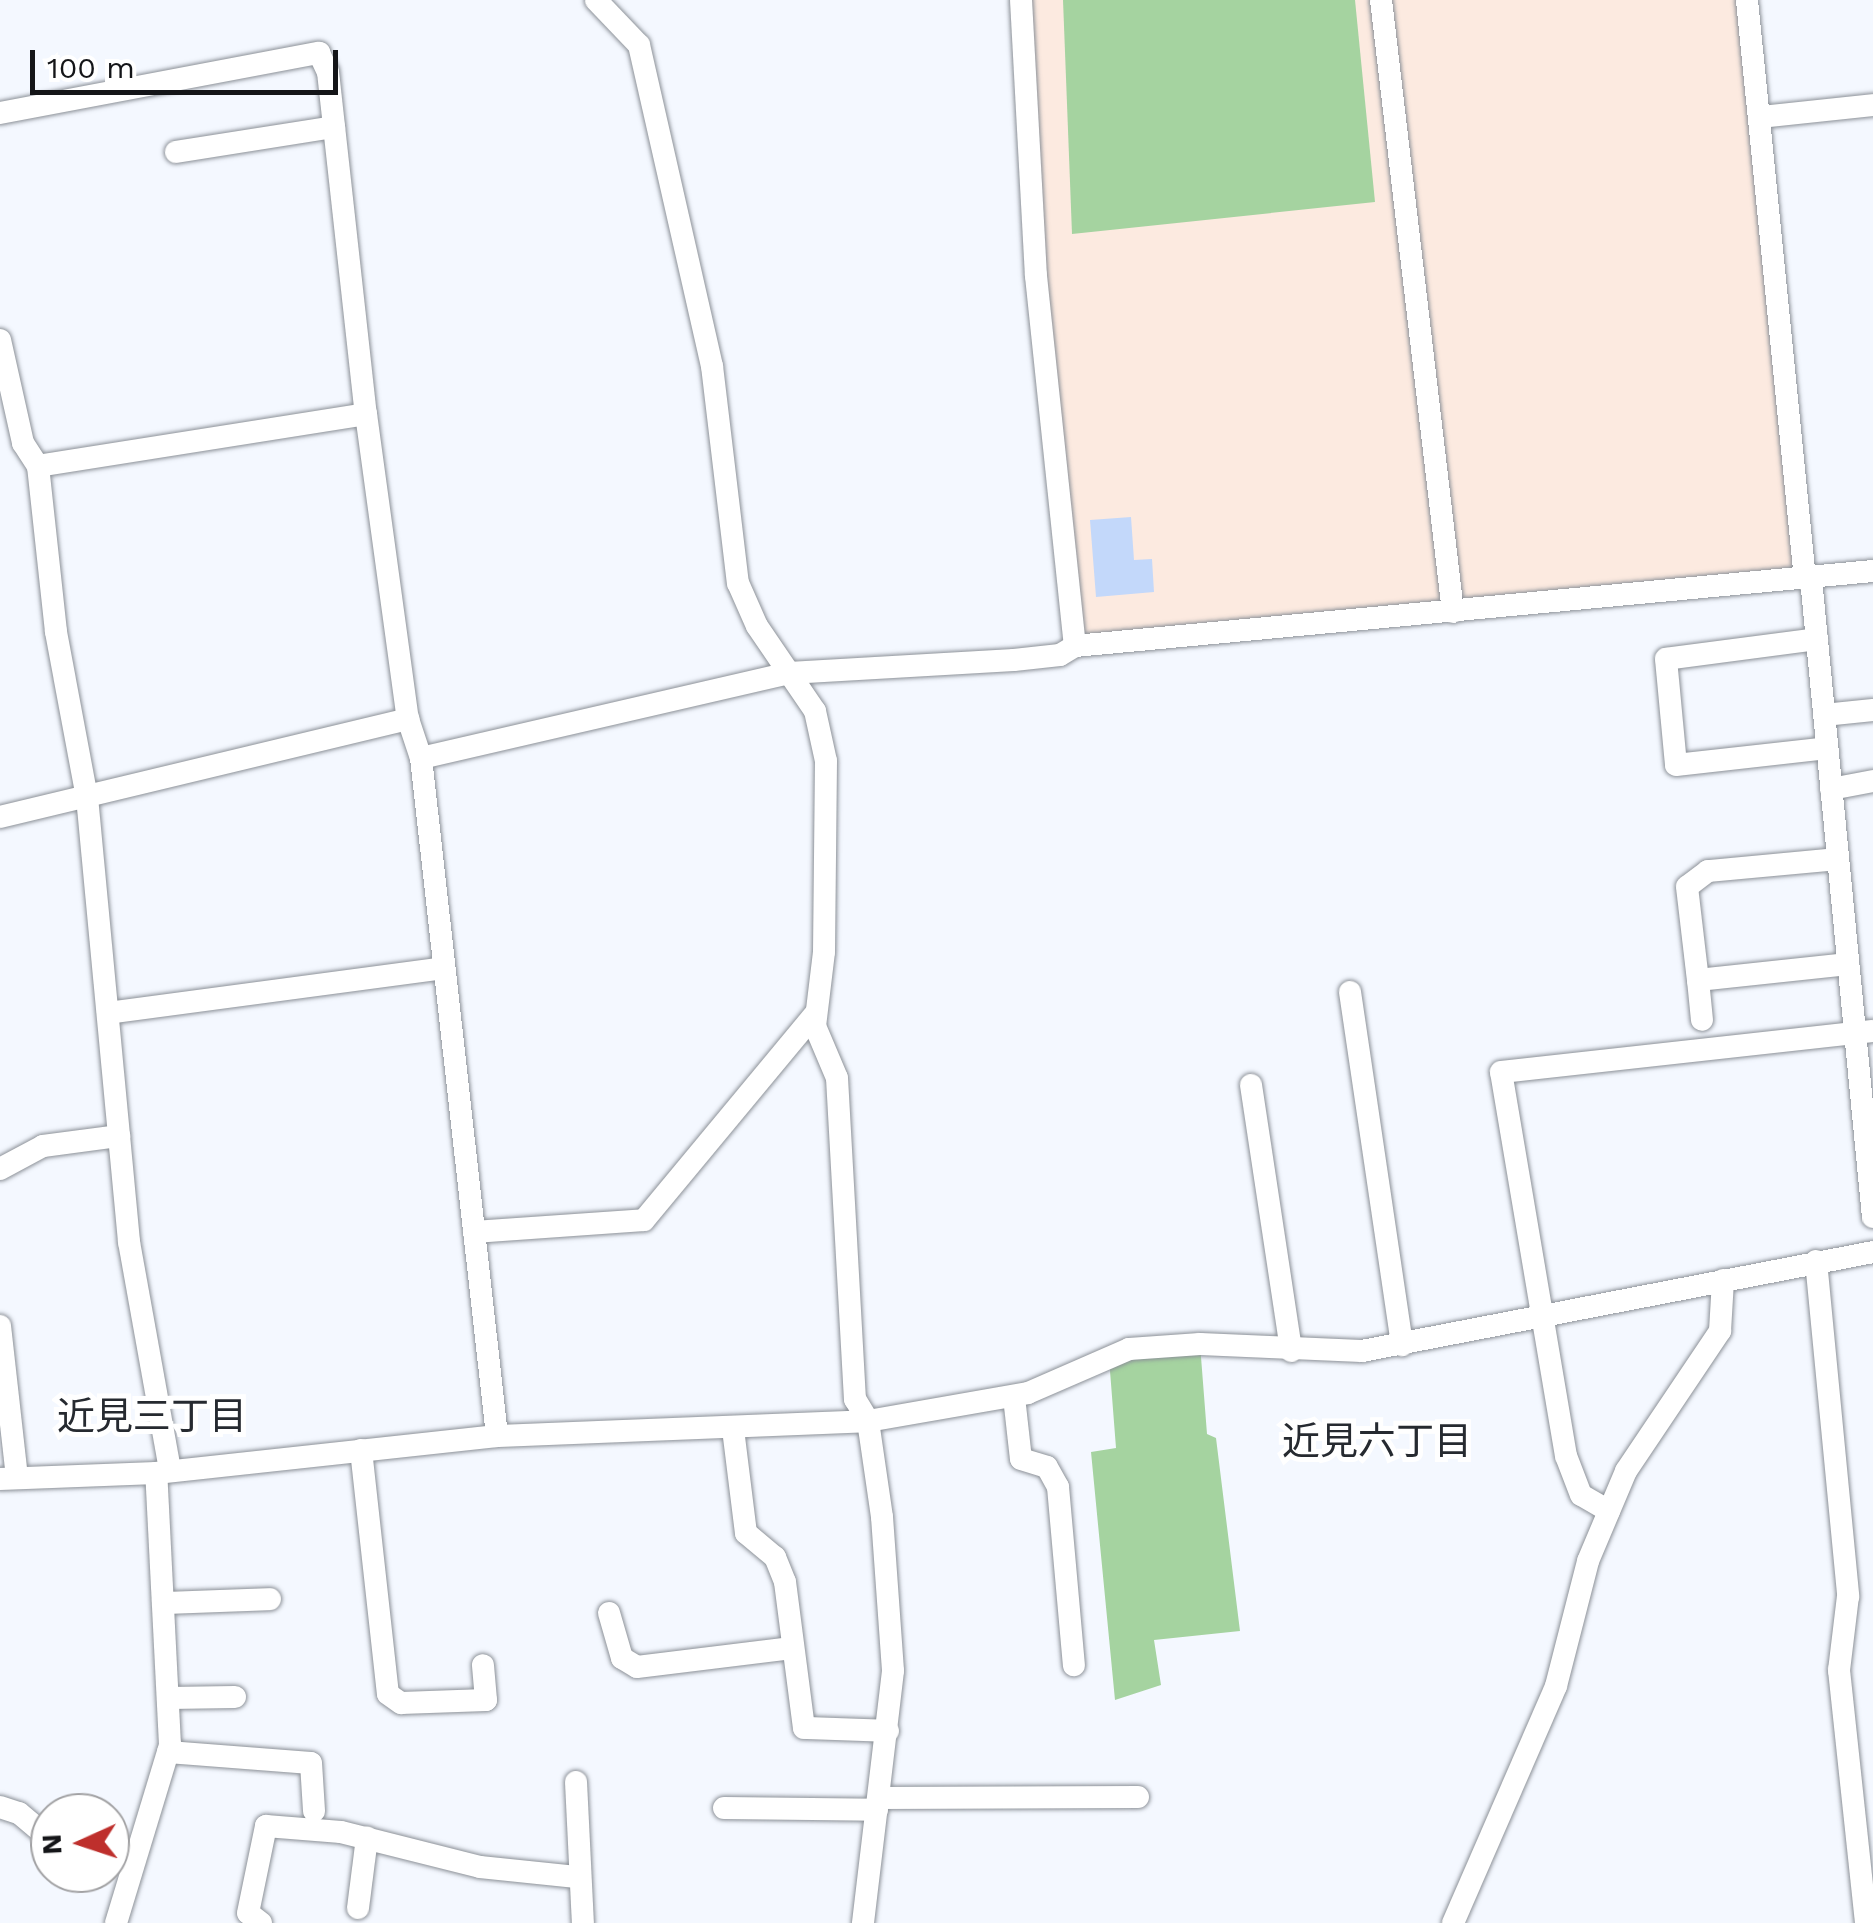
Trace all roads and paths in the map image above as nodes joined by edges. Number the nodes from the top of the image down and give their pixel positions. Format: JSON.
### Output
{"nodes":[{"id":1,"x":596,"y":0,"type":"edge"},
{"id":2,"x":1021,"y":0,"type":"edge"},
{"id":3,"x":1381,"y":0,"type":"edge"},
{"id":4,"x":1748,"y":0,"type":"edge"},
{"id":5,"x":1873,"y":105,"type":"edge"},
{"id":6,"x":0,"y":114,"type":"edge"},
{"id":7,"x":1761,"y":117,"type":"junction"},
{"id":8,"x":334,"y":128,"type":"junction"},
{"id":9,"x":176,"y":152,"type":"dead end"},
{"id":10,"x":0,"y":340,"type":"edge"},
{"id":11,"x":366,"y":414,"type":"junction"},
{"id":12,"x":12,"y":445,"type":"edge"},
{"id":13,"x":38,"y":466,"type":"junction"},
{"id":14,"x":1873,"y":572,"type":"edge"},
{"id":15,"x":1808,"y":579,"type":"junction"},
{"id":16,"x":1453,"y":612,"type":"junction"},
{"id":17,"x":1817,"y":639,"type":"junction"},
{"id":18,"x":1075,"y":646,"type":"junction"},
{"id":19,"x":789,"y":673,"type":"junction"},
{"id":20,"x":1873,"y":710,"type":"edge"},
{"id":21,"x":1824,"y":715,"type":"junction"},
{"id":22,"x":408,"y":719,"type":"junction"},
{"id":23,"x":1827,"y":748,"type":"junction"},
{"id":24,"x":420,"y":758,"type":"junction"},
{"id":25,"x":1873,"y":781,"type":"edge"},
{"id":26,"x":1831,"y":789,"type":"junction"},
{"id":27,"x":87,"y":797,"type":"junction"},
{"id":28,"x":0,"y":817,"type":"edge"},
{"id":29,"x":1838,"y":858,"type":"junction"},
{"id":30,"x":1848,"y":964,"type":"junction"},
{"id":31,"x":444,"y":968,"type":"junction"},
{"id":32,"x":1698,"y":980,"type":"junction"},
{"id":33,"x":1350,"y":992,"type":"dead end"},
{"id":34,"x":108,"y":1013,"type":"junction"},
{"id":35,"x":815,"y":1014,"type":"junction"},
{"id":36,"x":1702,"y":1020,"type":"dead end"},
{"id":37,"x":1863,"y":1032,"type":"edge"},
{"id":38,"x":1251,"y":1085,"type":"dead end"},
{"id":39,"x":120,"y":1136,"type":"junction"},
{"id":40,"x":0,"y":1170,"type":"edge"},
{"id":41,"x":1873,"y":1217,"type":"edge"},
{"id":42,"x":474,"y":1232,"type":"junction"},
{"id":43,"x":1873,"y":1252,"type":"edge"},
{"id":44,"x":1816,"y":1261,"type":"junction"},
{"id":45,"x":1723,"y":1280,"type":"junction"},
{"id":46,"x":1542,"y":1319,"type":"junction"},
{"id":47,"x":0,"y":1326,"type":"edge"},
{"id":48,"x":1402,"y":1345,"type":"junction"},
{"id":49,"x":1291,"y":1351,"type":"junction"},
{"id":50,"x":1014,"y":1397,"type":"junction"},
{"id":51,"x":868,"y":1421,"type":"junction"},
{"id":52,"x":733,"y":1429,"type":"junction"},
{"id":53,"x":497,"y":1436,"type":"junction"},
{"id":54,"x":360,"y":1450,"type":"junction"},
{"id":55,"x":163,"y":1471,"type":"junction"},
{"id":56,"x":9,"y":1478,"type":"edge"},
{"id":57,"x":1609,"y":1511,"type":"junction"},
{"id":58,"x":270,"y":1598,"type":"dead end"},
{"id":59,"x":163,"y":1603,"type":"junction"},
{"id":60,"x":609,"y":1613,"type":"dead end"},
{"id":61,"x":792,"y":1648,"type":"junction"},
{"id":62,"x":1074,"y":1664,"type":"dead end"},
{"id":63,"x":483,"y":1665,"type":"dead end"},
{"id":64,"x":235,"y":1697,"type":"dead end"},
{"id":65,"x":169,"y":1698,"type":"junction"},
{"id":66,"x":888,"y":1731,"type":"junction"},
{"id":67,"x":168,"y":1752,"type":"junction"},
{"id":68,"x":576,"y":1782,"type":"dead end"},
{"id":69,"x":1138,"y":1796,"type":"dead end"},
{"id":70,"x":878,"y":1804,"type":"junction"},
{"id":71,"x":0,"y":1807,"type":"edge"},
{"id":72,"x":724,"y":1808,"type":"dead end"},
{"id":73,"x":314,"y":1811,"type":"dead end"},
{"id":74,"x":30,"y":1826,"type":"edge"},
{"id":75,"x":367,"y":1838,"type":"junction"},
{"id":76,"x":130,"y":1845,"type":"edge"},
{"id":77,"x":576,"y":1877,"type":"junction"},
{"id":78,"x":118,"y":1893,"type":"edge"},
{"id":79,"x":358,"y":1908,"type":"dead end"},
{"id":80,"x":116,"y":1923,"type":"edge"},
{"id":81,"x":260,"y":1923,"type":"edge"},
{"id":82,"x":583,"y":1923,"type":"edge"},
{"id":83,"x":863,"y":1923,"type":"edge"},
{"id":84,"x":1453,"y":1923,"type":"edge"},
{"id":85,"x":1866,"y":1923,"type":"edge"}],
"edges":[{"from":1,"to":19,"type":"street"},
{"from":2,"to":18,"type":"street"},
{"from":3,"to":16,"type":"street"},
{"from":4,"to":7,"type":"street"},
{"from":5,"to":7,"type":"street"},
{"from":6,"to":8,"type":"street"},
{"from":7,"to":15,"type":"street"},
{"from":8,"to":9,"type":"street"},
{"from":8,"to":11,"type":"street"},
{"from":10,"to":12,"type":"street"},
{"from":11,"to":13,"type":"street"},
{"from":11,"to":22,"type":"street"},
{"from":12,"to":13,"type":"street"},
{"from":13,"to":27,"type":"street"},
{"from":14,"to":15,"type":"street"},
{"from":15,"to":16,"type":"street"},
{"from":15,"to":17,"type":"street"},
{"from":16,"to":18,"type":"street"},
{"from":17,"to":21,"type":"street"},
{"from":17,"to":23,"type":"street"},
{"from":18,"to":19,"type":"street"},
{"from":19,"to":24,"type":"street"},
{"from":19,"to":35,"type":"street"},
{"from":20,"to":21,"type":"street"},
{"from":21,"to":23,"type":"street"},
{"from":22,"to":24,"type":"street"},
{"from":22,"to":27,"type":"street"},
{"from":23,"to":26,"type":"street"},
{"from":24,"to":31,"type":"street"},
{"from":25,"to":26,"type":"street"},
{"from":26,"to":29,"type":"street"},
{"from":27,"to":28,"type":"street"},
{"from":27,"to":34,"type":"street"},
{"from":29,"to":30,"type":"street"},
{"from":29,"to":32,"type":"street"},
{"from":30,"to":32,"type":"street"},
{"from":30,"to":37,"type":"street"},
{"from":31,"to":34,"type":"street"},
{"from":31,"to":42,"type":"street"},
{"from":32,"to":36,"type":"street"},
{"from":33,"to":48,"type":"street"},
{"from":34,"to":39,"type":"street"},
{"from":35,"to":42,"type":"street"},
{"from":35,"to":51,"type":"street"},
{"from":37,"to":41,"type":"street"},
{"from":37,"to":46,"type":"street"},
{"from":38,"to":49,"type":"street"},
{"from":39,"to":40,"type":"street"},
{"from":39,"to":55,"type":"street"},
{"from":42,"to":53,"type":"street"},
{"from":43,"to":44,"type":"street"},
{"from":44,"to":45,"type":"street"},
{"from":44,"to":85,"type":"street"},
{"from":45,"to":46,"type":"street"},
{"from":45,"to":57,"type":"street"},
{"from":46,"to":48,"type":"street"},
{"from":46,"to":57,"type":"street"},
{"from":47,"to":56,"type":"street"},
{"from":48,"to":49,"type":"street"},
{"from":49,"to":50,"type":"street"},
{"from":50,"to":51,"type":"street"},
{"from":50,"to":62,"type":"street"},
{"from":51,"to":52,"type":"street"},
{"from":51,"to":66,"type":"street"},
{"from":52,"to":53,"type":"street"},
{"from":52,"to":61,"type":"street"},
{"from":53,"to":54,"type":"street"},
{"from":54,"to":55,"type":"street"},
{"from":54,"to":63,"type":"street"},
{"from":55,"to":56,"type":"street"},
{"from":55,"to":59,"type":"street"},
{"from":57,"to":84,"type":"street"},
{"from":58,"to":59,"type":"street"},
{"from":59,"to":65,"type":"street"},
{"from":60,"to":61,"type":"street"},
{"from":61,"to":66,"type":"street"},
{"from":64,"to":65,"type":"street"},
{"from":65,"to":67,"type":"street"},
{"from":66,"to":70,"type":"street"},
{"from":67,"to":73,"type":"street"},
{"from":67,"to":76,"type":"street"},
{"from":68,"to":77,"type":"street"},
{"from":69,"to":70,"type":"street"},
{"from":70,"to":72,"type":"street"},
{"from":70,"to":83,"type":"street"},
{"from":71,"to":74,"type":"street"},
{"from":75,"to":77,"type":"street"},
{"from":75,"to":79,"type":"street"},
{"from":75,"to":81,"type":"street"},
{"from":77,"to":82,"type":"street"},
{"from":78,"to":80,"type":"street"}]}
